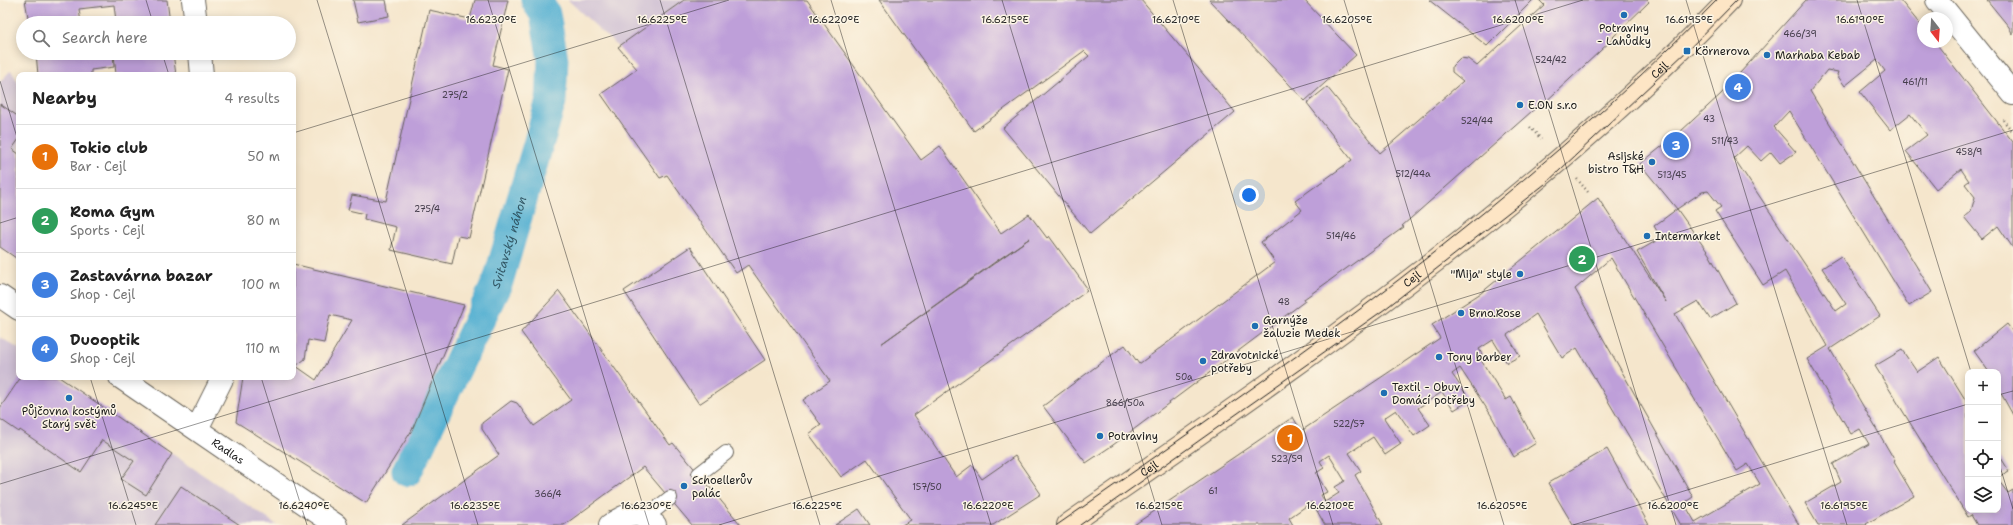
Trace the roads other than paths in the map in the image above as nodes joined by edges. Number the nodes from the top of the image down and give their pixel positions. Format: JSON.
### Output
{"nodes":[{"id":1,"x":193,"y":0,"type":"edge"},
{"id":2,"x":1729,"y":0,"type":"edge"},
{"id":3,"x":1937,"y":0,"type":"edge"},
{"id":4,"x":195,"y":16,"type":"edge"},
{"id":5,"x":201,"y":60,"type":"edge"},
{"id":6,"x":202,"y":72,"type":"edge"},
{"id":7,"x":2013,"y":94,"type":"edge"},
{"id":8,"x":0,"y":296,"type":"edge"},
{"id":9,"x":16,"y":307,"type":"edge"},
{"id":10,"x":124,"y":380,"type":"edge"},
{"id":11,"x":222,"y":380,"type":"edge"},
{"id":12,"x":197,"y":429,"type":"junction"},
{"id":13,"x":726,"y":453,"type":"dead end"},
{"id":14,"x":699,"y":474,"type":"dead end"},
{"id":15,"x":670,"y":498,"type":"dead end"},
{"id":16,"x":635,"y":521,"type":"edge"},
{"id":17,"x":336,"y":525,"type":"edge"},
{"id":18,"x":1068,"y":525,"type":"edge"}],
"edges":[{"from":1,"to":4,"type":"street"},
{"from":2,"to":18,"type":"street","name":"Cejl"},
{"from":3,"to":7,"type":"street"},
{"from":5,"to":6,"type":"street"},
{"from":8,"to":9,"type":"street"},
{"from":10,"to":12,"type":"street","name":"Radlas"},
{"from":11,"to":12,"type":"street"},
{"from":12,"to":17,"type":"street","name":"Radlas"},
{"from":13,"to":14,"type":"lane"},
{"from":15,"to":16,"type":"lane"}]}
